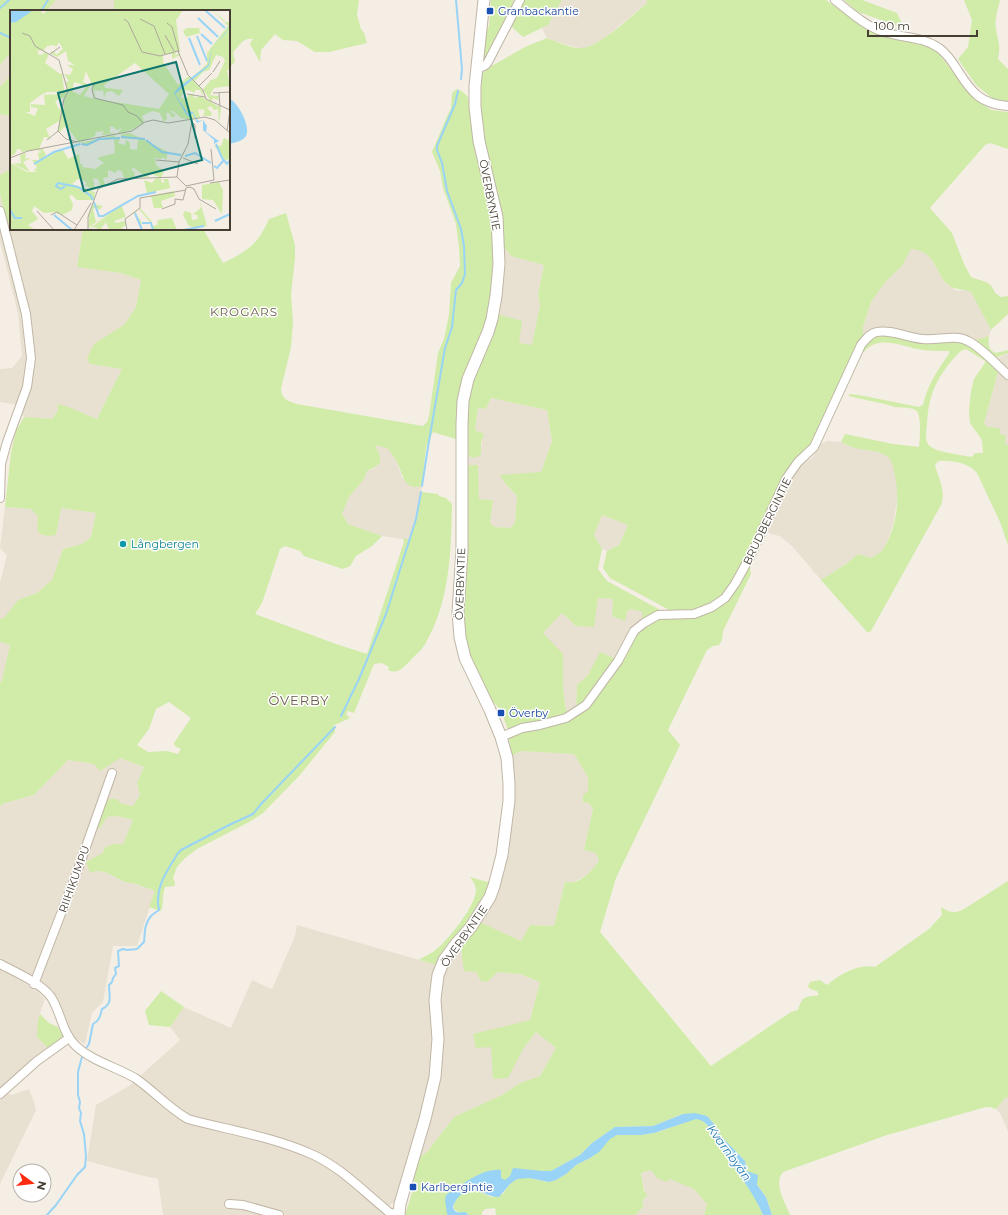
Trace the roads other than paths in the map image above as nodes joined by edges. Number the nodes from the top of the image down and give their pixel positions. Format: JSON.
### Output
{"nodes":[{"id":1,"x":484,"y":0,"type":"edge"},
{"id":2,"x":520,"y":0,"type":"edge"},
{"id":3,"x":835,"y":0,"type":"edge"},
{"id":4,"x":477,"y":67,"type":"junction"},
{"id":5,"x":1008,"y":106,"type":"edge"},
{"id":6,"x":0,"y":211,"type":"edge"},
{"id":7,"x":1008,"y":375,"type":"edge"},
{"id":8,"x":0,"y":498,"type":"edge"},
{"id":9,"x":501,"y":737,"type":"junction"},
{"id":10,"x":112,"y":773,"type":"dead end"},
{"id":11,"x":0,"y":964,"type":"edge"},
{"id":12,"x":34,"y":984,"type":"junction"},
{"id":13,"x":69,"y":1038,"type":"junction"},
{"id":14,"x":0,"y":1094,"type":"edge"},
{"id":15,"x":229,"y":1204,"type":"dead end"},
{"id":16,"x":394,"y":1214,"type":"edge"},
{"id":17,"x":279,"y":1215,"type":"edge"}],
"edges":[{"from":1,"to":4,"type":"street","name":"ÖVERBYNTIE"},
{"from":2,"to":4,"type":"street"},
{"from":3,"to":5,"type":"street"},
{"from":4,"to":9,"type":"street","name":"ÖVERBYNTIE"},
{"from":6,"to":8,"type":"street"},
{"from":7,"to":9,"type":"street","name":"BRUDBERGINTIE"},
{"from":9,"to":16,"type":"street","name":"ÖVERBYNTIE"},
{"from":10,"to":12,"type":"street","name":"RIIHIKUMPU"},
{"from":11,"to":12,"type":"street"},
{"from":12,"to":13,"type":"street"},
{"from":13,"to":14,"type":"street"},
{"from":13,"to":16,"type":"street"},
{"from":15,"to":17,"type":"street"}]}
